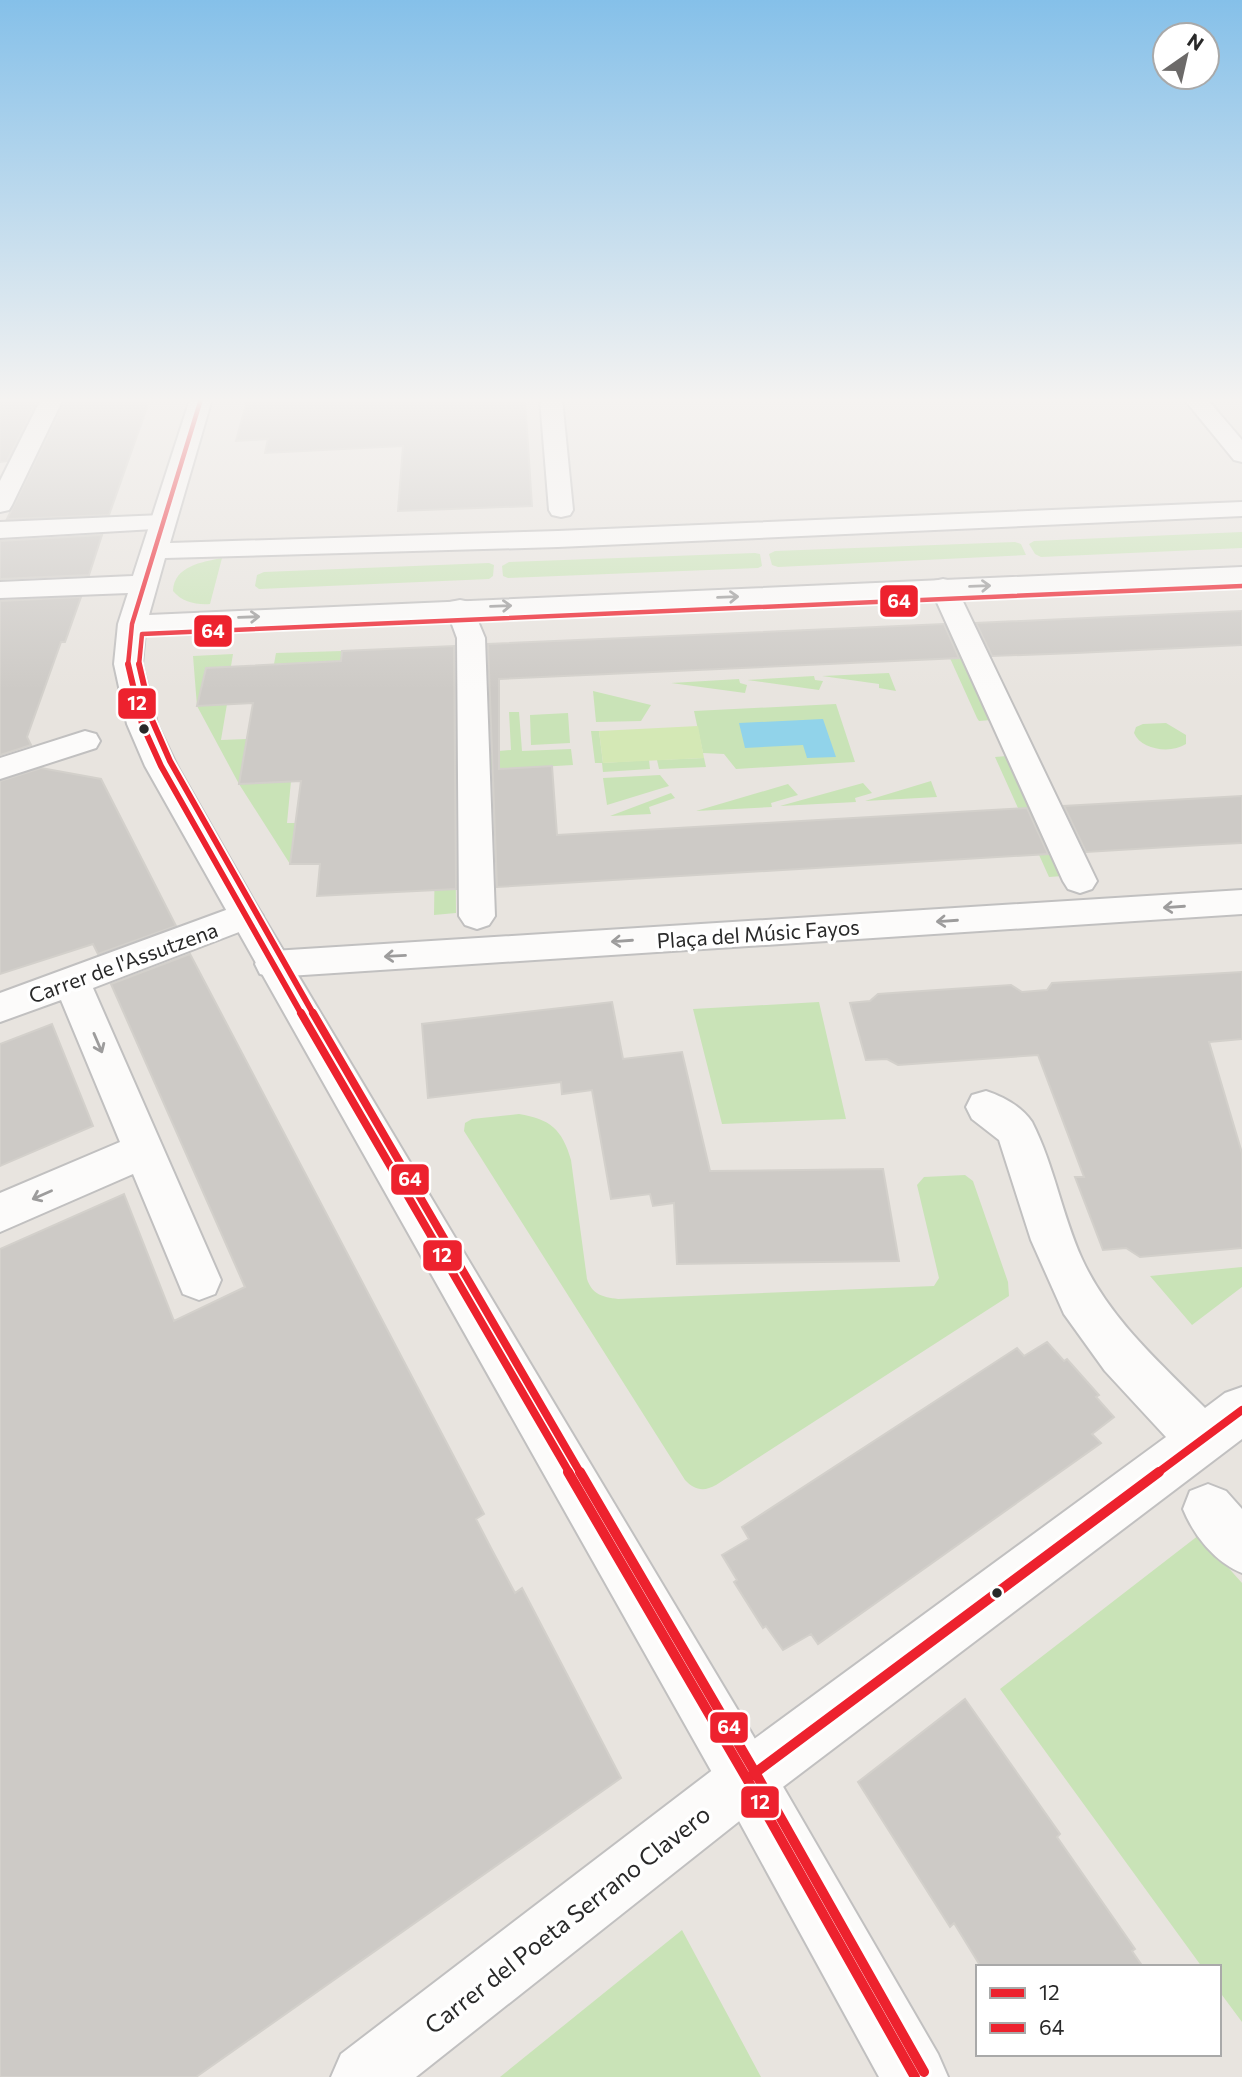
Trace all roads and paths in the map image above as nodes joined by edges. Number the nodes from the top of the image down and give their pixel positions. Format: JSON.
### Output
{"nodes":[{"id":1,"x":171,"y":496,"type":"edge"},
{"id":2,"x":560,"y":496,"type":"edge"},
{"id":3,"x":1242,"y":509,"type":"edge"},
{"id":4,"x":561,"y":510,"type":"dead end"},
{"id":5,"x":162,"y":523,"type":"junction"},
{"id":6,"x":0,"y":530,"type":"edge"},
{"id":7,"x":153,"y":551,"type":"junction"},
{"id":8,"x":1242,"y":575,"type":"edge"},
{"id":9,"x":943,"y":587,"type":"junction"},
{"id":10,"x":0,"y":590,"type":"edge"},
{"id":11,"x":138,"y":604,"type":"junction"},
{"id":12,"x":460,"y":608,"type":"junction"},
{"id":13,"x":85,"y":741,"type":"dead end"},
{"id":14,"x":0,"y":769,"type":"edge"},
{"id":15,"x":1080,"y":881,"type":"dead end"},
{"id":16,"x":1242,"y":902,"type":"edge"},
{"id":17,"x":245,"y":916,"type":"junction"},
{"id":18,"x":477,"y":916,"type":"dead end"},
{"id":19,"x":273,"y":964,"type":"junction"},
{"id":20,"x":71,"y":981,"type":"junction"},
{"id":21,"x":0,"y":1008,"type":"edge"},
{"id":22,"x":986,"y":1107,"type":"dead end"},
{"id":23,"x":144,"y":1150,"type":"junction"},
{"id":24,"x":0,"y":1213,"type":"edge"},
{"id":25,"x":199,"y":1280,"type":"dead end"},
{"id":26,"x":1222,"y":1425,"type":"edge"},
{"id":27,"x":1208,"y":1509,"type":"dead end"},
{"id":28,"x":1242,"y":1547,"type":"edge"},
{"id":29,"x":747,"y":1779,"type":"junction"},
{"id":30,"x":364,"y":2077,"type":"edge"},
{"id":31,"x":915,"y":2077,"type":"edge"}],
"edges":[{"from":1,"to":5,"type":"street"},
{"from":2,"to":4,"type":"street"},
{"from":3,"to":7,"type":"street"},
{"from":5,"to":6,"type":"street"},
{"from":5,"to":7,"type":"street"},
{"from":7,"to":11,"type":"street"},
{"from":9,"to":8,"type":"street","one_way":true},
{"from":12,"to":9,"type":"street","one_way":true},
{"from":9,"to":15,"type":"street"},
{"from":10,"to":11,"type":"street"},
{"from":11,"to":12,"type":"street","one_way":true},
{"from":11,"to":17,"type":"street"},
{"from":12,"to":18,"type":"street"},
{"from":13,"to":14,"type":"street"},
{"from":16,"to":19,"type":"street","name":"Plaça del Músic Fayos","one_way":true},
{"from":17,"to":19,"type":"street"},
{"from":17,"to":20,"type":"street","name":"Carrer de l'Assutzena"},
{"from":19,"to":29,"type":"street"},
{"from":20,"to":21,"type":"street","name":"Carrer de l'Assutzena"},
{"from":20,"to":23,"type":"street","one_way":true},
{"from":22,"to":26,"type":"street"},
{"from":23,"to":24,"type":"street","one_way":true},
{"from":23,"to":25,"type":"street"},
{"from":26,"to":29,"type":"street","name":"Carrer del Poeta Serrano Clavero"},
{"from":27,"to":28,"type":"street"},
{"from":29,"to":30,"type":"street","name":"Carrer del Poeta Serrano Clavero"},
{"from":29,"to":31,"type":"street"}]}
